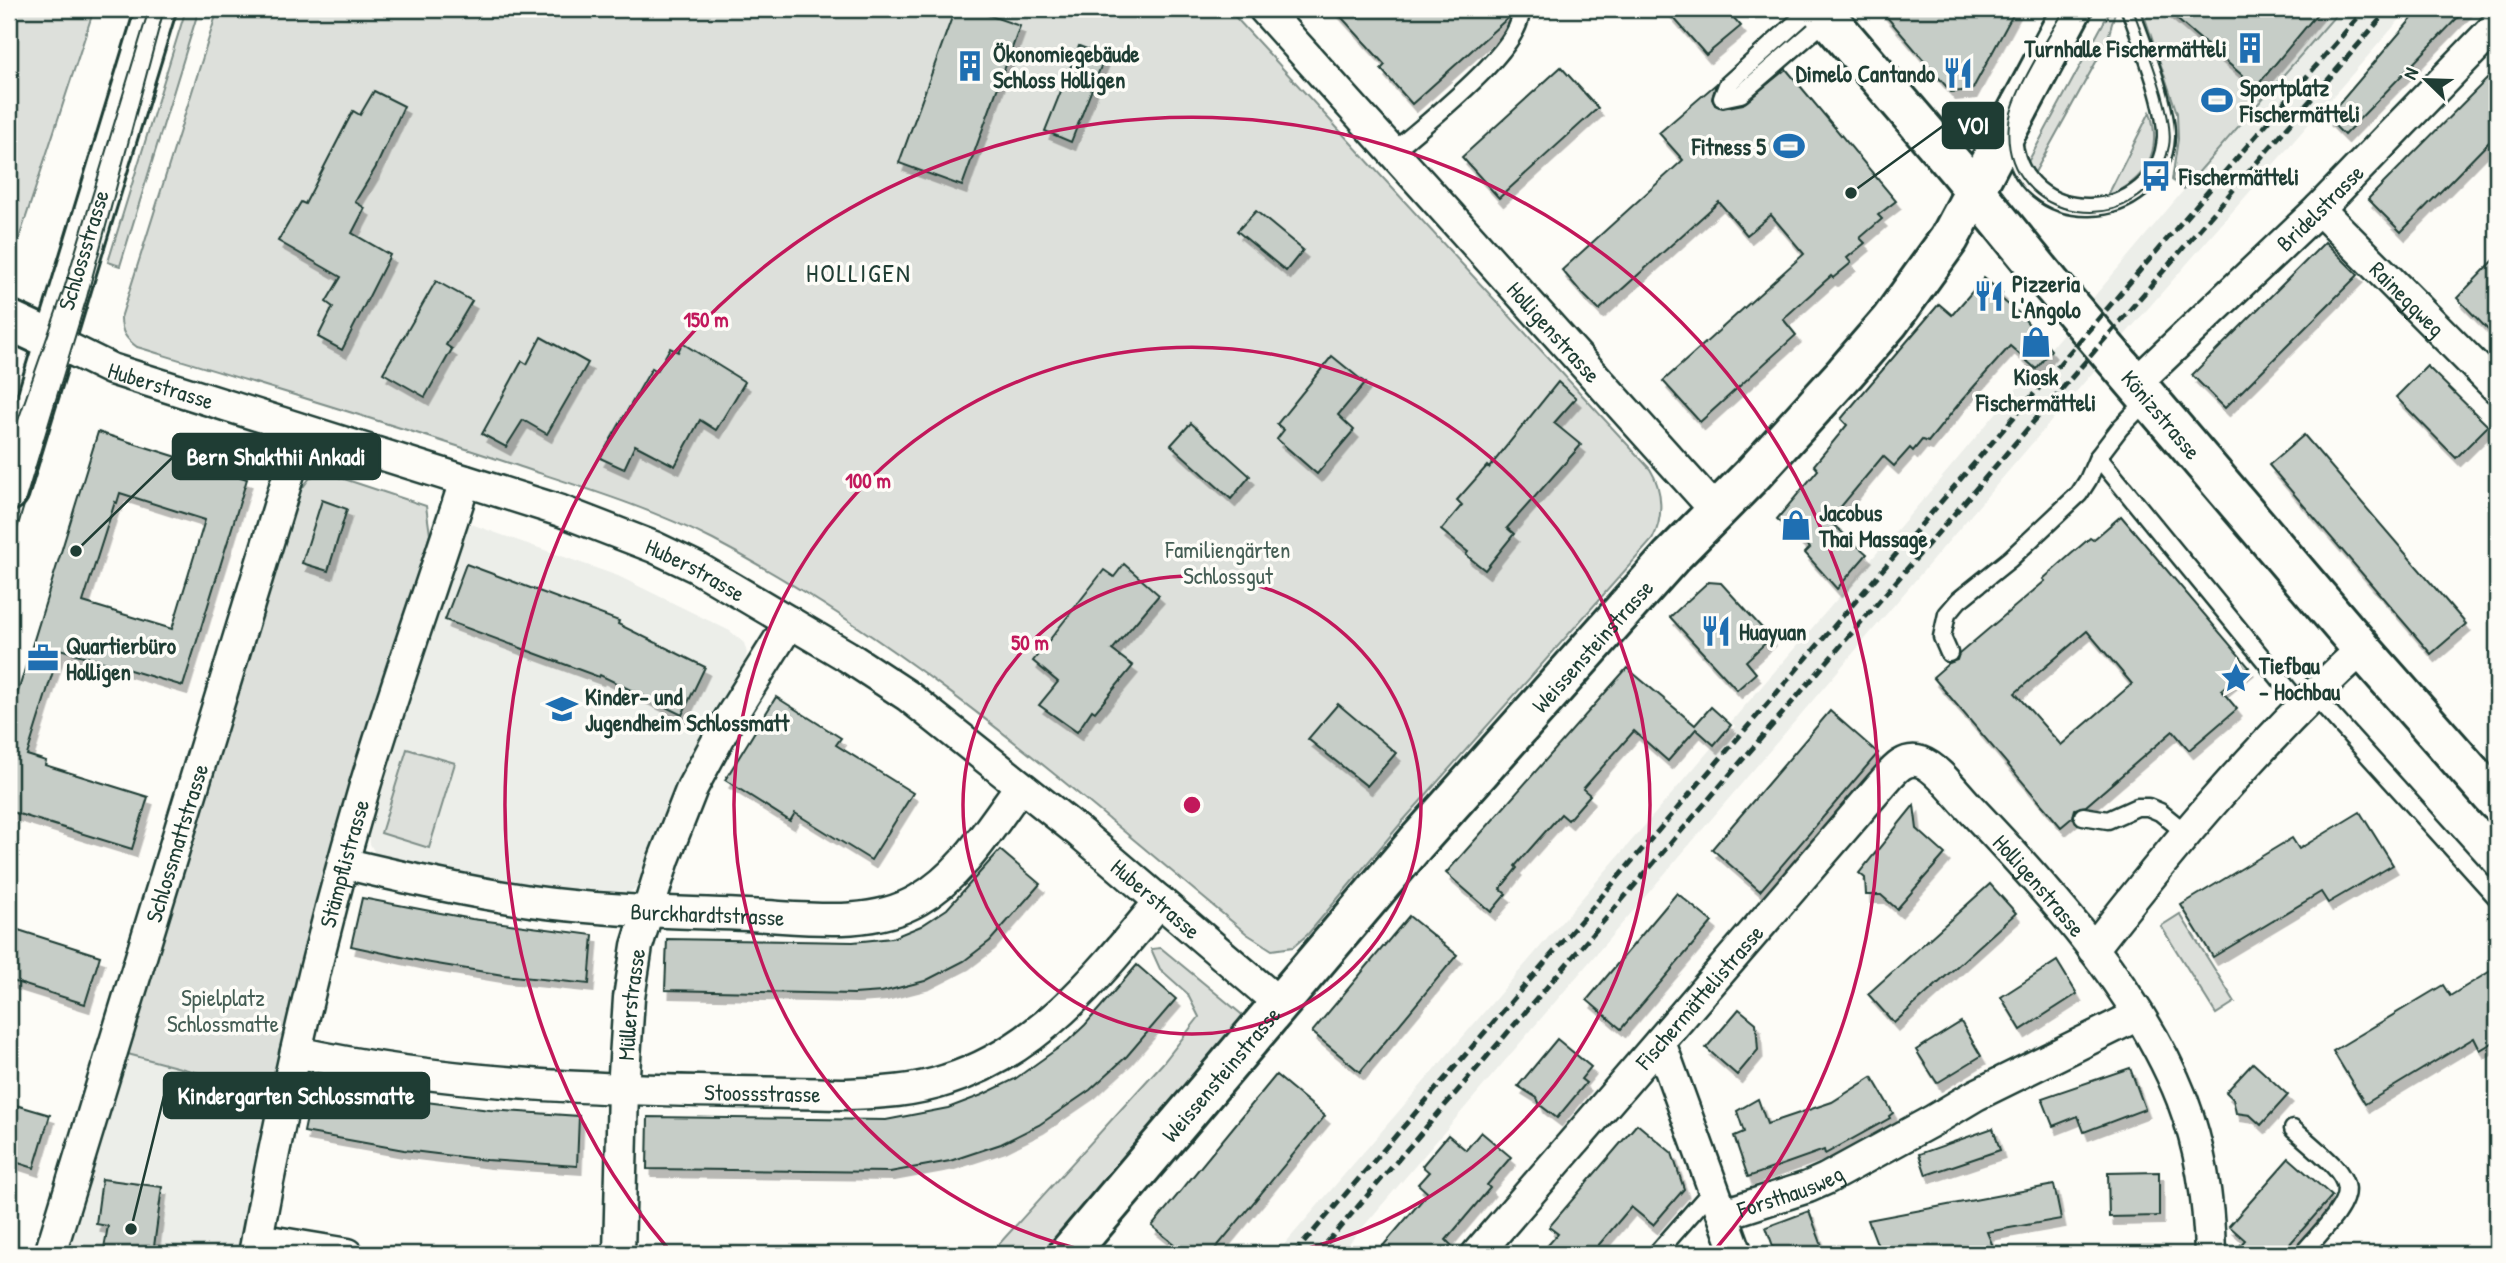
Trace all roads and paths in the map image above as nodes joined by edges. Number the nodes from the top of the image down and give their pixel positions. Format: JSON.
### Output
{"nodes":[{"id":1,"x":156,"y":9,"type":"edge"},
{"id":2,"x":1264,"y":9,"type":"edge"},
{"id":3,"x":1520,"y":9,"type":"edge"},
{"id":4,"x":2072,"y":9,"type":"edge"},
{"id":5,"x":2130,"y":9,"type":"edge"},
{"id":6,"x":1822,"y":11,"type":"edge"},
{"id":7,"x":2497,"y":25,"type":"edge"},
{"id":8,"x":2015,"y":115,"type":"junction"},
{"id":9,"x":1393,"y":152,"type":"junction"},
{"id":10,"x":1975,"y":190,"type":"junction"},
{"id":11,"x":2319,"y":209,"type":"junction"},
{"id":12,"x":9,"y":320,"type":"edge"},
{"id":13,"x":54,"y":341,"type":"junction"},
{"id":14,"x":2497,"y":388,"type":"edge"},
{"id":15,"x":2143,"y":390,"type":"junction"},
{"id":16,"x":302,"y":431,"type":"junction"},
{"id":17,"x":2098,"y":457,"type":"junction"},
{"id":18,"x":465,"y":481,"type":"junction"},
{"id":19,"x":9,"y":491,"type":"edge"},
{"id":20,"x":1716,"y":511,"type":"junction"},
{"id":21,"x":790,"y":622,"type":"junction"},
{"id":22,"x":2362,"y":649,"type":"junction"},
{"id":23,"x":1949,"y":653,"type":"dead end"},
{"id":24,"x":2307,"y":700,"type":"junction"},
{"id":25,"x":1929,"y":767,"type":"joint"},
{"id":26,"x":1020,"y":787,"type":"junction"},
{"id":27,"x":2497,"y":802,"type":"edge"},
{"id":28,"x":2083,"y":816,"type":"dead end"},
{"id":29,"x":2186,"y":833,"type":"junction"},
{"id":30,"x":343,"y":863,"type":"junction"},
{"id":31,"x":2497,"y":898,"type":"edge"},
{"id":32,"x":1160,"y":901,"type":"junction"},
{"id":33,"x":648,"y":911,"type":"junction"},
{"id":34,"x":2093,"y":949,"type":"junction"},
{"id":35,"x":1281,"y":1005,"type":"junction"},
{"id":36,"x":2138,"y":1015,"type":"junction"},
{"id":37,"x":1660,"y":1042,"type":"junction"},
{"id":38,"x":296,"y":1052,"type":"junction"},
{"id":39,"x":622,"y":1089,"type":"junction"},
{"id":40,"x":2293,"y":1129,"type":"dead end"},
{"id":41,"x":1719,"y":1201,"type":"junction"},
{"id":42,"x":256,"y":1246,"type":"edge"},
{"id":43,"x":50,"y":1254,"type":"edge"},
{"id":44,"x":348,"y":1254,"type":"edge"},
{"id":45,"x":619,"y":1254,"type":"edge"},
{"id":46,"x":1068,"y":1254,"type":"edge"},
{"id":47,"x":1477,"y":1254,"type":"edge"},
{"id":48,"x":1656,"y":1254,"type":"edge"},
{"id":49,"x":1737,"y":1254,"type":"edge"},
{"id":50,"x":2210,"y":1254,"type":"edge"},
{"id":51,"x":2302,"y":1254,"type":"edge"}],
"edges":[{"from":1,"to":13,"type":"main road","name":"Schlossstrasse"},
{"from":2,"to":9,"type":"street","name":"Holligenstrasse"},
{"from":3,"to":9,"type":"lane"},
{"from":4,"to":8,"type":"main road","name":"Weissensteinstrasse"},
{"from":5,"to":8,"type":"lane"},
{"from":6,"to":6,"type":"lane"},
{"from":6,"to":10,"type":"main road","name":"Könizstrasse"},
{"from":7,"to":11,"type":"street","name":"Bridelstrasse"},
{"from":8,"to":10,"type":"main road","name":"Weissensteinstrasse"},
{"from":9,"to":20,"type":"street","name":"Holligenstrasse"},
{"from":10,"to":15,"type":"main road","name":"Könizstrasse"},
{"from":10,"to":20,"type":"main road","name":"Weissensteinstrasse"},
{"from":11,"to":14,"type":"street","name":"Raineggweg"},
{"from":11,"to":15,"type":"street","name":"Bridelstrasse"},
{"from":12,"to":13,"type":"main road","name":"Huberstrasse"},
{"from":13,"to":16,"type":"street","name":"Huberstrasse"},
{"from":13,"to":19,"type":"main road","name":"Schlossstrasse"},
{"from":15,"to":17,"type":"lane"},
{"from":15,"to":22,"type":"main road","name":"Könizstrasse"},
{"from":16,"to":18,"type":"street","name":"Huberstrasse"},
{"from":16,"to":43,"type":"street","name":"Schlossmattstrasse"},
{"from":17,"to":23,"type":"lane"},
{"from":17,"to":24,"type":"lane"},
{"from":18,"to":21,"type":"street","name":"Huberstrasse"},
{"from":18,"to":30,"type":"street","name":"Stämpflistrasse"},
{"from":20,"to":35,"type":"main road","name":"Weissensteinstrasse"},
{"from":21,"to":26,"type":"street","name":"Huberstrasse"},
{"from":21,"to":33,"type":"street","name":"Müllerstrasse"},
{"from":22,"to":24,"type":"street"},
{"from":22,"to":27,"type":"main road","name":"Könizstrasse"},
{"from":24,"to":29,"type":"street"},
{"from":24,"to":31,"type":"lane"},
{"from":25,"to":34,"type":"street","name":"Holligenstrasse"},
{"from":25,"to":37,"type":"street","name":"Fischermättelistrasse"},
{"from":26,"to":32,"type":"street","name":"Huberstrasse"},
{"from":26,"to":33,"type":"street","name":"Burckhardtstrasse"},
{"from":28,"to":29,"type":"lane"},
{"from":29,"to":34,"type":"street"},
{"from":30,"to":33,"type":"street","name":"Burckhardtstrasse"},
{"from":30,"to":38,"type":"street","name":"Stämpflistrasse"},
{"from":32,"to":35,"type":"street","name":"Huberstrasse"},
{"from":32,"to":39,"type":"street","name":"Stoossstrasse"},
{"from":33,"to":39,"type":"street","name":"Müllerstrasse"},
{"from":34,"to":36,"type":"street","name":"Holligenstrasse"},
{"from":35,"to":46,"type":"main road","name":"Weissensteinstrasse"},
{"from":36,"to":41,"type":"street","name":"Forsthausweg"},
{"from":36,"to":50,"type":"street","name":"Holligenstrasse"},
{"from":37,"to":41,"type":"street","name":"Forsthausweg"},
{"from":37,"to":47,"type":"street","name":"Fischermättelistrasse"},
{"from":38,"to":39,"type":"street","name":"Stoossstrasse"},
{"from":38,"to":42,"type":"street","name":"Stämpflistrasse"},
{"from":39,"to":45,"type":"street","name":"Müllerstrasse"},
{"from":40,"to":51,"type":"lane"},
{"from":41,"to":48,"type":"lane","name":"Forsthausweg"},
{"from":41,"to":49,"type":"street","name":"Forsthausweg"},
{"from":42,"to":44,"type":"street"}]}
